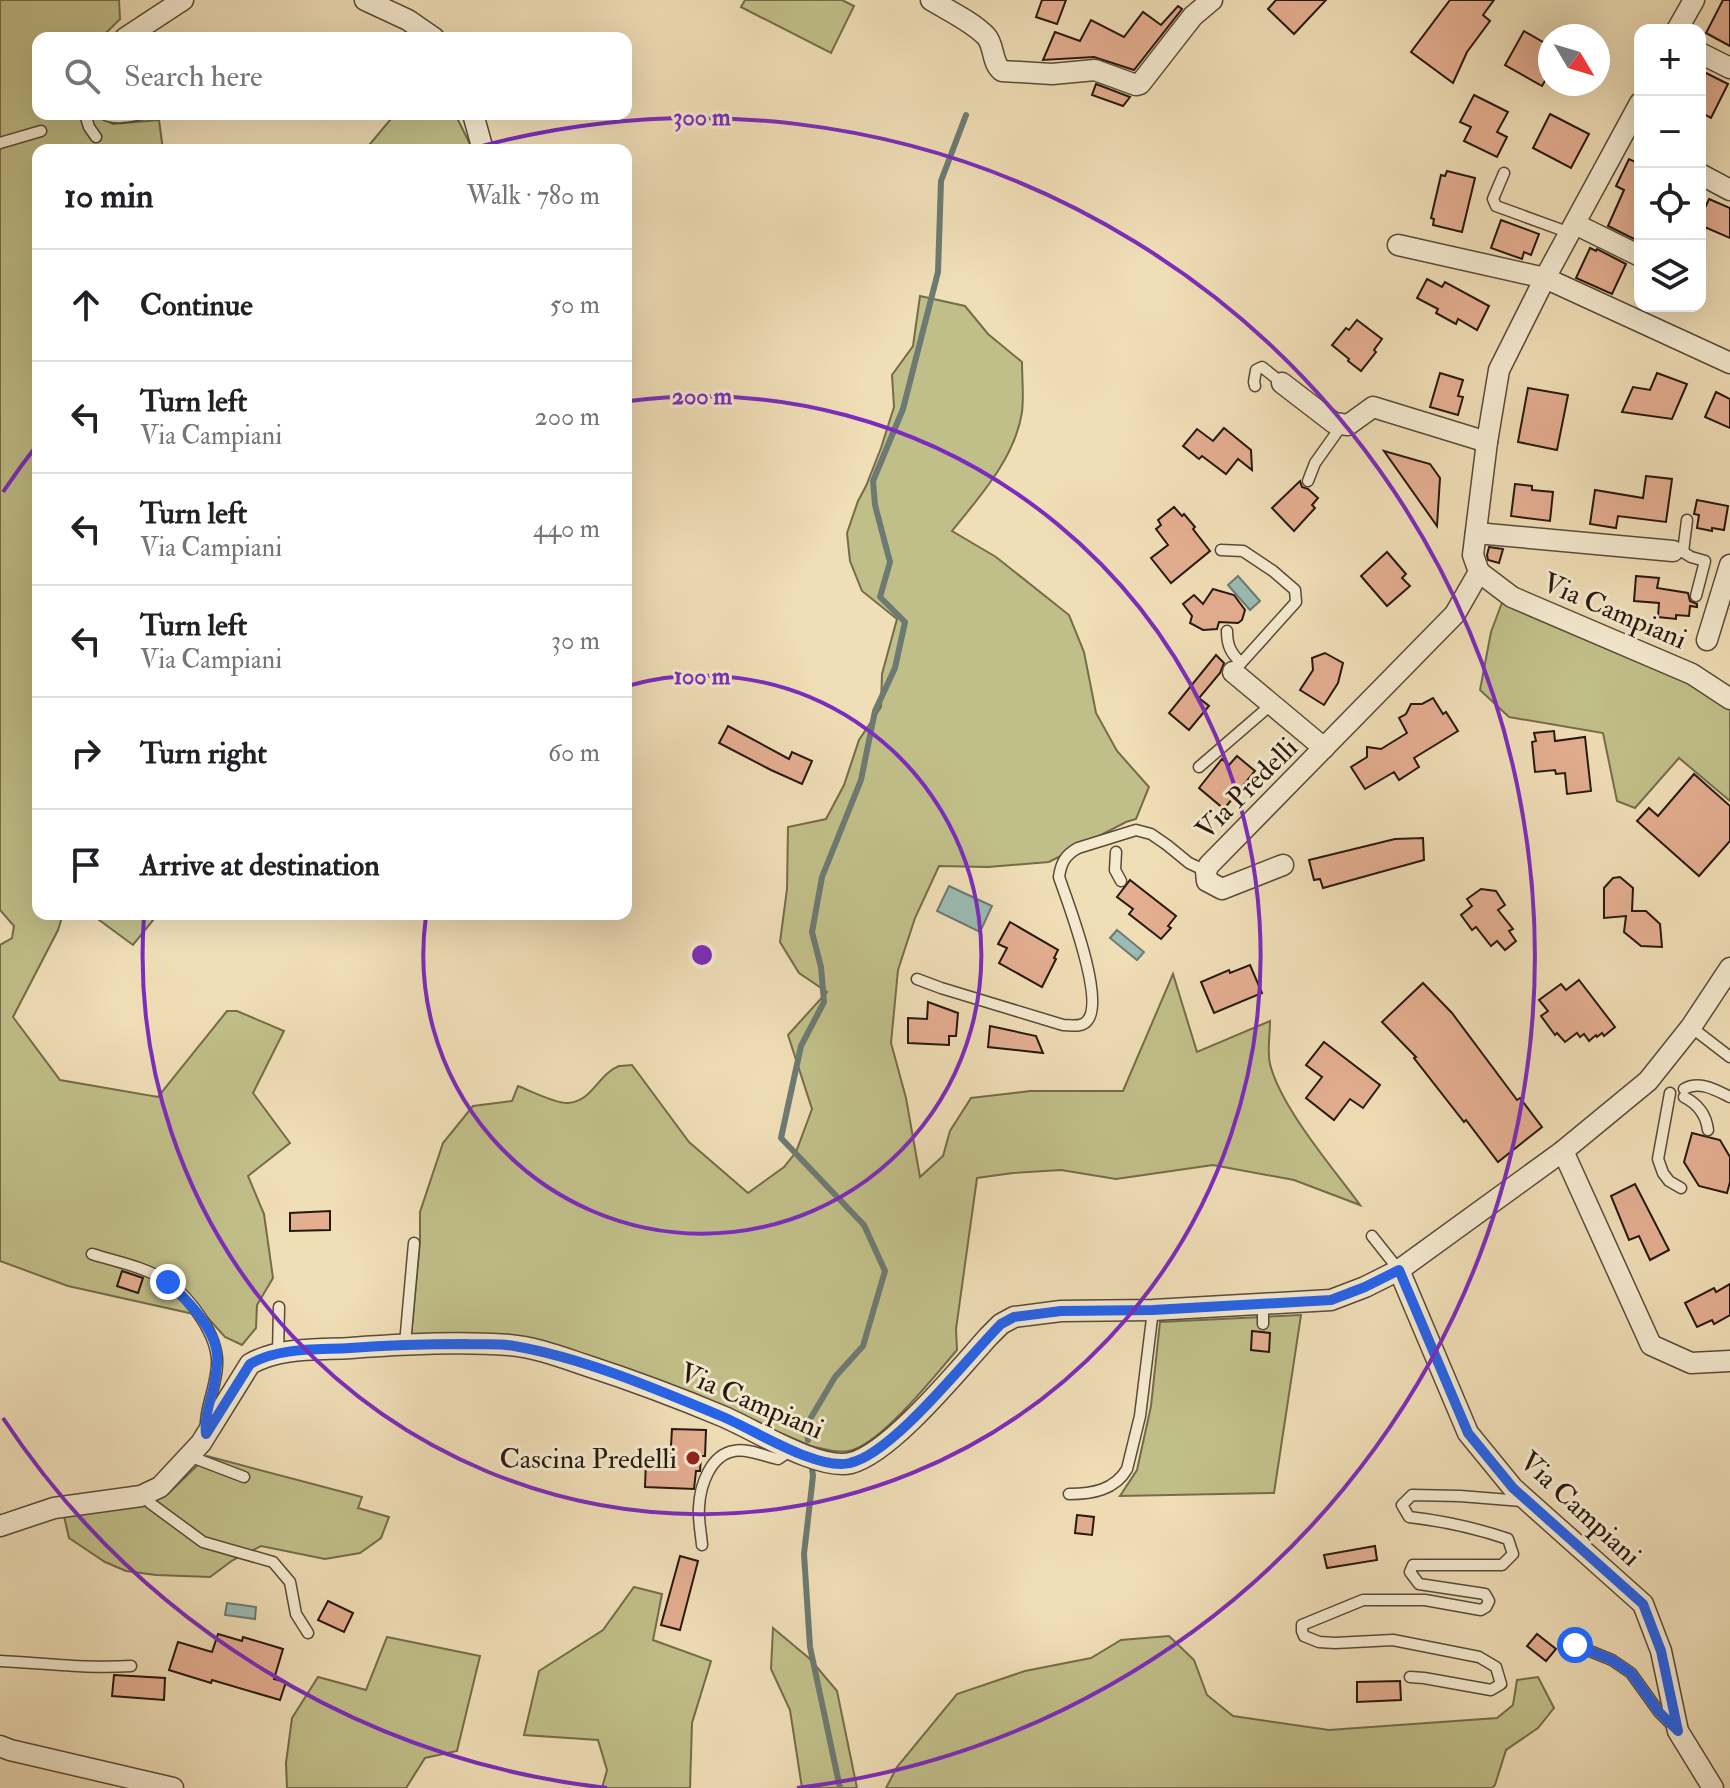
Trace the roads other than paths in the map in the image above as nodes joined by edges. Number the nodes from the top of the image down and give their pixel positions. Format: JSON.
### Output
{"nodes":[{"id":1,"x":183,"y":0,"type":"edge"},
{"id":2,"x":365,"y":0,"type":"edge"},
{"id":3,"x":931,"y":0,"type":"edge"},
{"id":4,"x":1212,"y":0,"type":"edge"},
{"id":5,"x":1694,"y":0,"type":"edge"},
{"id":6,"x":1680,"y":24,"type":"edge"},
{"id":7,"x":134,"y":32,"type":"edge"},
{"id":8,"x":425,"y":32,"type":"edge"},
{"id":9,"x":1706,"y":56,"type":"edge"},
{"id":10,"x":1730,"y":68,"type":"edge"},
{"id":11,"x":87,"y":120,"type":"edge"},
{"id":12,"x":475,"y":120,"type":"edge"},
{"id":13,"x":41,"y":131,"type":"dead end"},
{"id":14,"x":96,"y":137,"type":"dead end"},
{"id":15,"x":1632,"y":139,"type":"edge"},
{"id":16,"x":0,"y":143,"type":"edge"},
{"id":17,"x":481,"y":144,"type":"edge"},
{"id":18,"x":1504,"y":173,"type":"dead end"},
{"id":19,"x":1706,"y":177,"type":"edge"},
{"id":20,"x":1730,"y":190,"type":"edge"},
{"id":21,"x":1573,"y":229,"type":"junction"},
{"id":22,"x":1398,"y":245,"type":"dead end"},
{"id":23,"x":1634,"y":254,"type":"edge"},
{"id":24,"x":1545,"y":278,"type":"junction"},
{"id":25,"x":1730,"y":363,"type":"edge"},
{"id":26,"x":1282,"y":383,"type":"joint"},
{"id":27,"x":1255,"y":386,"type":"dead end"},
{"id":28,"x":1342,"y":425,"type":"junction"},
{"id":29,"x":1487,"y":442,"type":"junction"},
{"id":30,"x":1308,"y":481,"type":"dead end"},
{"id":31,"x":1687,"y":520,"type":"dead end"},
{"id":32,"x":1476,"y":533,"type":"junction"},
{"id":33,"x":1221,"y":550,"type":"dead end"},
{"id":34,"x":1678,"y":552,"type":"junction"},
{"id":35,"x":1730,"y":565,"type":"edge"},
{"id":36,"x":1479,"y":572,"type":"junction"},
{"id":37,"x":1696,"y":596,"type":"dead end"},
{"id":38,"x":1227,"y":631,"type":"dead end"},
{"id":39,"x":1707,"y":640,"type":"dead end"},
{"id":40,"x":1237,"y":667,"type":"junction"},
{"id":41,"x":1730,"y":699,"type":"edge"},
{"id":42,"x":1272,"y":704,"type":"junction"},
{"id":43,"x":1324,"y":748,"type":"junction"},
{"id":44,"x":1199,"y":767,"type":"dead end"},
{"id":45,"x":1117,"y":844,"type":"junction"},
{"id":46,"x":1283,"y":865,"type":"dead end"},
{"id":47,"x":1206,"y":871,"type":"junction"},
{"id":48,"x":1121,"y":881,"type":"dead end"},
{"id":49,"x":1730,"y":968,"type":"edge"},
{"id":50,"x":917,"y":979,"type":"dead end"},
{"id":51,"x":1691,"y":1027,"type":"junction"},
{"id":52,"x":1730,"y":1057,"type":"edge"},
{"id":53,"x":1668,"y":1090,"type":"junction"},
{"id":54,"x":1730,"y":1097,"type":"edge"},
{"id":55,"x":1708,"y":1130,"type":"dead end"},
{"id":56,"x":1563,"y":1151,"type":"junction"},
{"id":57,"x":1681,"y":1188,"type":"dead end"},
{"id":58,"x":1372,"y":1236,"type":"dead end"},
{"id":59,"x":414,"y":1243,"type":"dead end"},
{"id":60,"x":92,"y":1254,"type":"dead end"},
{"id":61,"x":1399,"y":1270,"type":"junction"},
{"id":62,"x":279,"y":1307,"type":"dead end"},
{"id":63,"x":1153,"y":1310,"type":"junction"},
{"id":64,"x":405,"y":1344,"type":"junction"},
{"id":65,"x":278,"y":1354,"type":"junction"},
{"id":66,"x":1730,"y":1361,"type":"edge"},
{"id":67,"x":206,"y":1434,"type":"junction"},
{"id":68,"x":792,"y":1449,"type":"junction"},
{"id":69,"x":189,"y":1456,"type":"junction"},
{"id":70,"x":244,"y":1477,"type":"dead end"},
{"id":71,"x":147,"y":1493,"type":"junction"},
{"id":72,"x":1069,"y":1494,"type":"dead end"},
{"id":73,"x":1528,"y":1501,"type":"junction"},
{"id":74,"x":0,"y":1526,"type":"edge"},
{"id":75,"x":702,"y":1545,"type":"dead end"},
{"id":76,"x":308,"y":1633,"type":"dead end"},
{"id":77,"x":1575,"y":1645,"type":"dead end"},
{"id":78,"x":0,"y":1661,"type":"edge"},
{"id":79,"x":131,"y":1666,"type":"dead end"},
{"id":80,"x":1410,"y":1677,"type":"dead end"},
{"id":81,"x":1678,"y":1731,"type":"junction"},
{"id":82,"x":0,"y":1746,"type":"edge"},
{"id":83,"x":173,"y":1788,"type":"edge"},
{"id":84,"x":1713,"y":1788,"type":"edge"}],
"edges":[{"from":1,"to":7,"type":"street"},
{"from":2,"to":8,"type":"street"},
{"from":3,"to":4,"type":"street"},
{"from":5,"to":6,"type":"street"},
{"from":9,"to":10,"type":"street"},
{"from":11,"to":14,"type":"lane"},
{"from":12,"to":17,"type":"street"},
{"from":13,"to":16,"type":"lane"},
{"from":15,"to":21,"type":"street"},
{"from":18,"to":21,"type":"lane"},
{"from":19,"to":20,"type":"street"},
{"from":21,"to":23,"type":"street"},
{"from":21,"to":24,"type":"street"},
{"from":22,"to":24,"type":"street"},
{"from":24,"to":25,"type":"street"},
{"from":24,"to":29,"type":"street"},
{"from":26,"to":27,"type":"lane"},
{"from":26,"to":28,"type":"street"},
{"from":28,"to":29,"type":"street"},
{"from":28,"to":30,"type":"lane"},
{"from":29,"to":32,"type":"street"},
{"from":31,"to":34,"type":"lane"},
{"from":32,"to":34,"type":"street"},
{"from":32,"to":36,"type":"street"},
{"from":33,"to":40,"type":"lane"},
{"from":34,"to":37,"type":"lane"},
{"from":35,"to":39,"type":"street"},
{"from":36,"to":41,"type":"street","name":"Via Campiani"},
{"from":36,"to":43,"type":"street","name":"Via Predelli"},
{"from":38,"to":40,"type":"lane"},
{"from":40,"to":42,"type":"street","name":"Via Predelli"},
{"from":42,"to":43,"type":"street","name":"Via Predelli"},
{"from":42,"to":44,"type":"lane"},
{"from":43,"to":47,"type":"street","name":"Via Predelli"},
{"from":45,"to":47,"type":"lane"},
{"from":45,"to":48,"type":"lane"},
{"from":45,"to":50,"type":"lane"},
{"from":46,"to":47,"type":"street","name":"Via Predelli"},
{"from":49,"to":51,"type":"street","name":"Via Campiani"},
{"from":51,"to":52,"type":"lane"},
{"from":51,"to":53,"type":"street","name":"Via Campiani"},
{"from":53,"to":54,"type":"lane"},
{"from":53,"to":55,"type":"lane"},
{"from":53,"to":56,"type":"street","name":"Via Campiani"},
{"from":53,"to":57,"type":"lane"},
{"from":56,"to":61,"type":"street","name":"Via Campiani"},
{"from":56,"to":66,"type":"street"},
{"from":58,"to":61,"type":"lane"},
{"from":59,"to":64,"type":"lane"},
{"from":60,"to":67,"type":"lane"},
{"from":61,"to":63,"type":"street","name":"Via Campiani"},
{"from":61,"to":73,"type":"street","name":"Via Campiani"},
{"from":62,"to":65,"type":"lane"},
{"from":63,"to":68,"type":"street","name":"Via Campiani"},
{"from":63,"to":72,"type":"lane"},
{"from":64,"to":65,"type":"street","name":"Via Campiani"},
{"from":64,"to":68,"type":"street","name":"Via Campiani"},
{"from":65,"to":67,"type":"street","name":"Via Campiani"},
{"from":67,"to":69,"type":"street","name":"Via Campiani"},
{"from":68,"to":75,"type":"lane"},
{"from":69,"to":70,"type":"lane"},
{"from":69,"to":71,"type":"street","name":"Via Campiani"},
{"from":71,"to":74,"type":"street","name":"Via Campiani"},
{"from":71,"to":76,"type":"lane"},
{"from":73,"to":80,"type":"lane"},
{"from":73,"to":81,"type":"street","name":"Via Campiani"},
{"from":77,"to":81,"type":"lane"},
{"from":78,"to":79,"type":"lane"},
{"from":81,"to":84,"type":"street","name":"Via Campiani"},
{"from":82,"to":83,"type":"street"}]}
